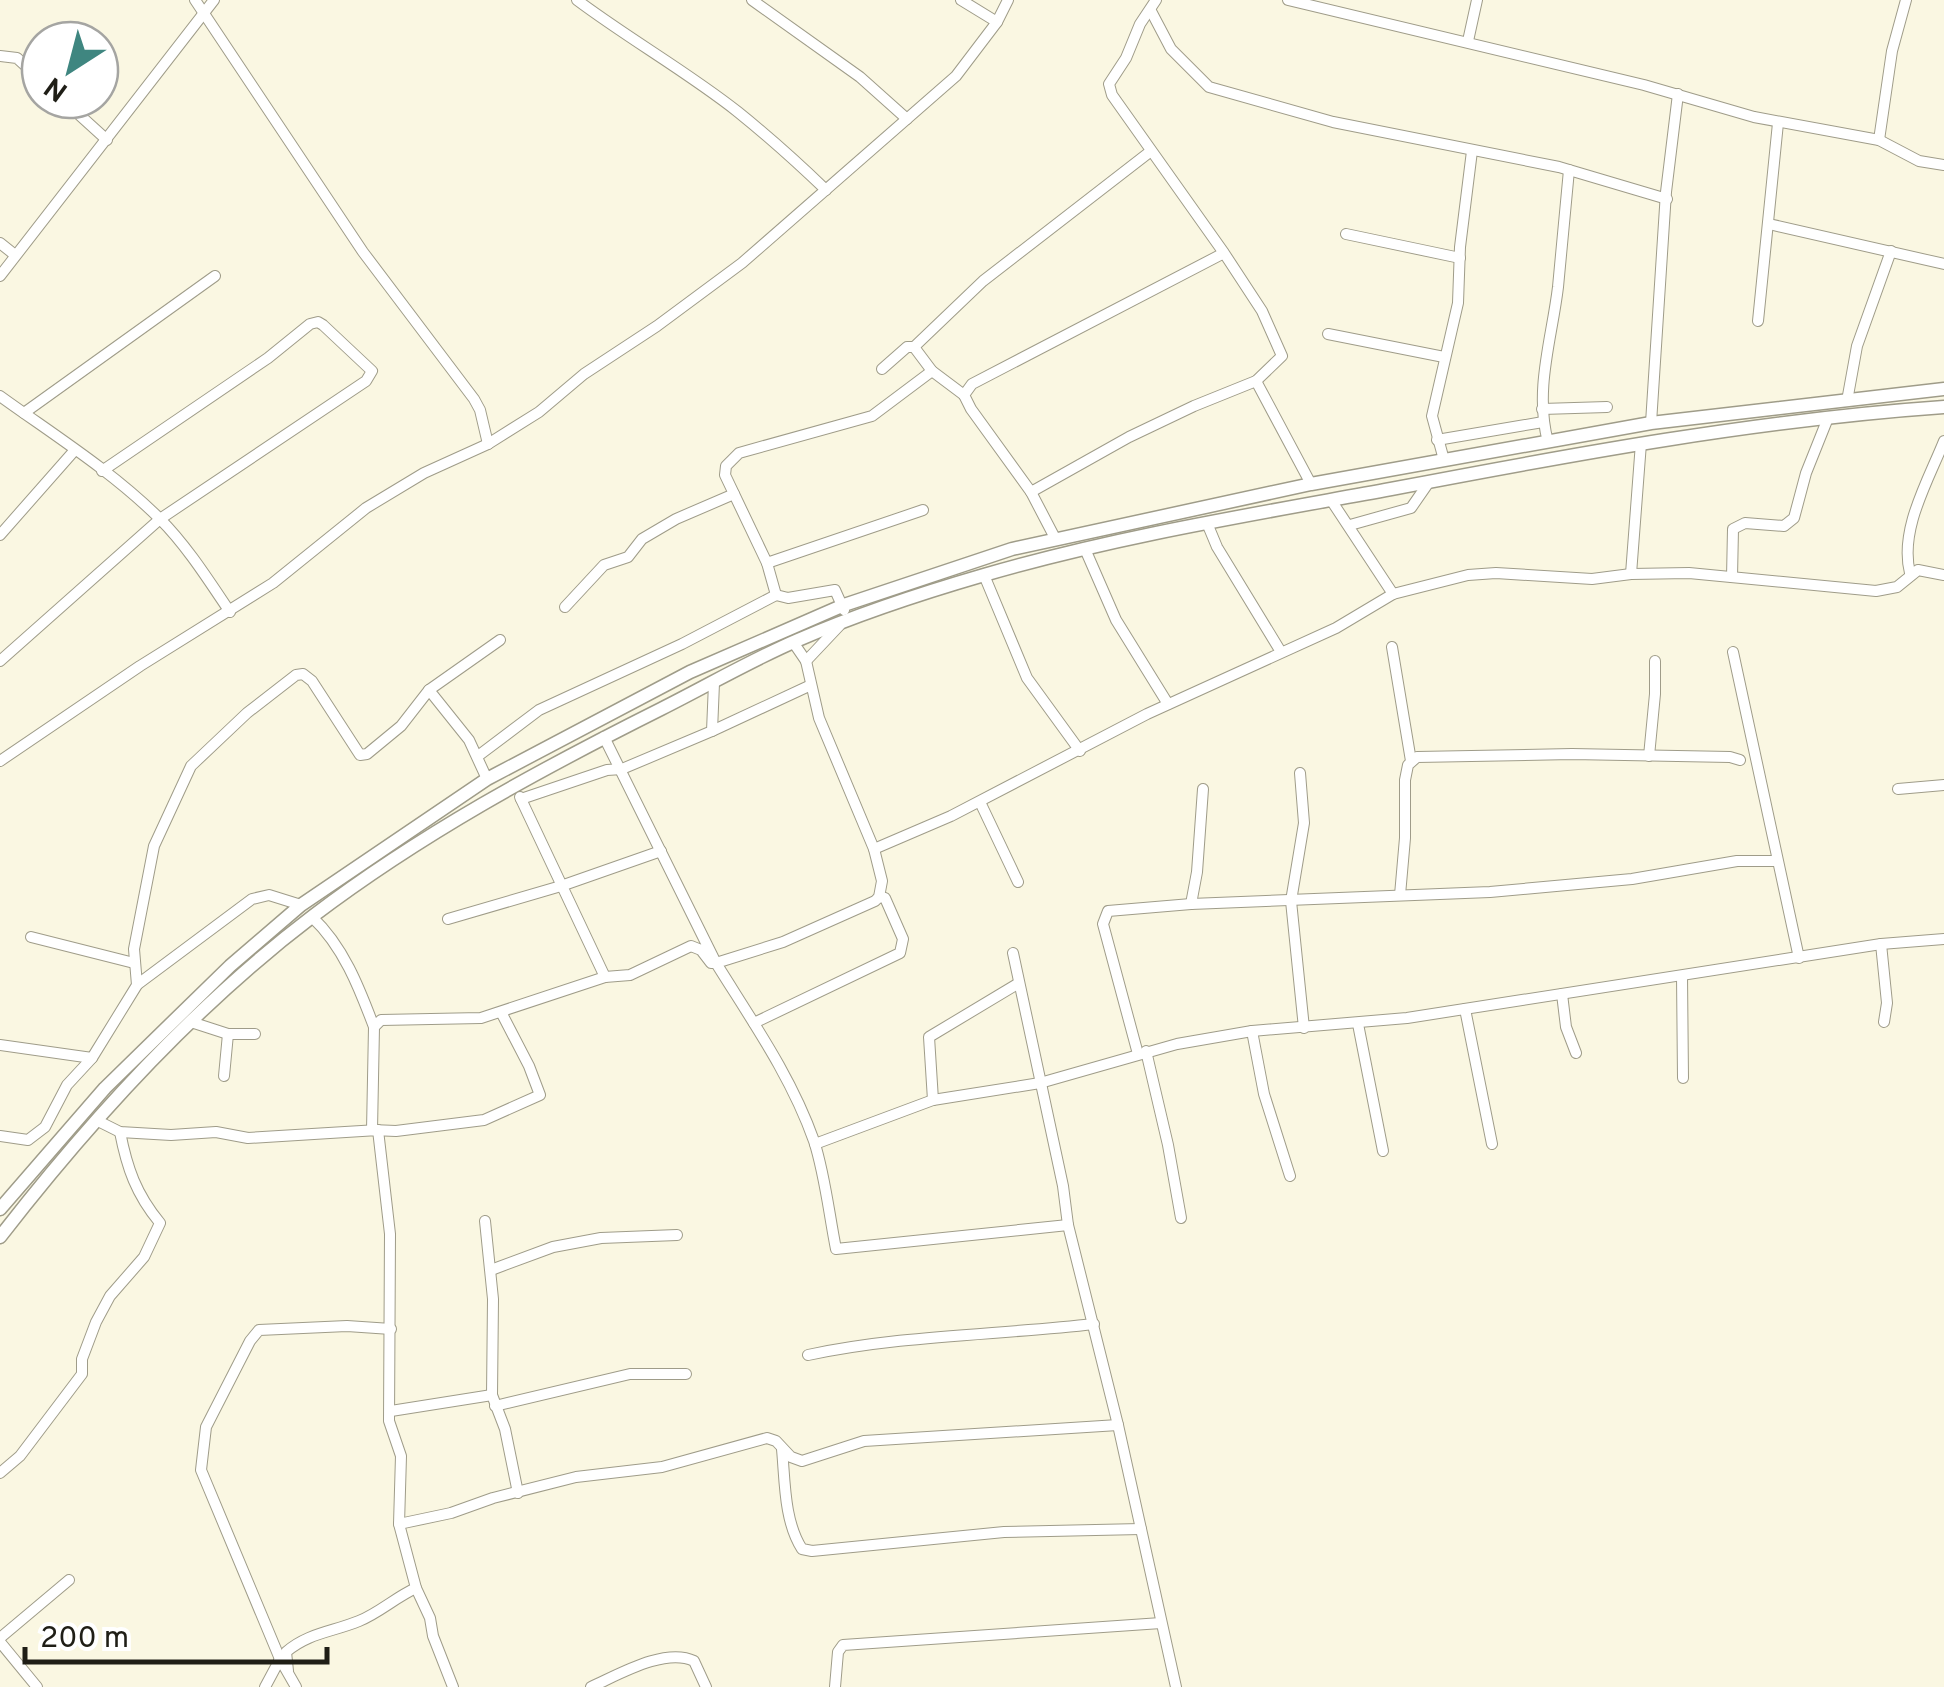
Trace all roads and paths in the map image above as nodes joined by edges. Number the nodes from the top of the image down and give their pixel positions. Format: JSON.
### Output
{"nodes":[{"id":1,"x":195,"y":0,"type":"edge"},
{"id":2,"x":214,"y":0,"type":"edge"},
{"id":3,"x":577,"y":0,"type":"edge"},
{"id":4,"x":752,"y":0,"type":"edge"},
{"id":5,"x":961,"y":0,"type":"edge"},
{"id":6,"x":1008,"y":0,"type":"edge"},
{"id":7,"x":1288,"y":0,"type":"edge"},
{"id":8,"x":1477,"y":0,"type":"edge"},
{"id":9,"x":1906,"y":0,"type":"edge"},
{"id":10,"x":1154,"y":5,"type":"edge"},
{"id":11,"x":203,"y":12,"type":"junction"},
{"id":12,"x":997,"y":22,"type":"junction"},
{"id":13,"x":1468,"y":41,"type":"junction"},
{"id":14,"x":1678,"y":94,"type":"junction"},
{"id":15,"x":907,"y":118,"type":"junction"},
{"id":16,"x":85,"y":120,"type":"edge"},
{"id":17,"x":1778,"y":123,"type":"junction"},
{"id":18,"x":107,"y":140,"type":"junction"},
{"id":19,"x":1879,"y":140,"type":"junction"},
{"id":20,"x":1472,"y":150,"type":"junction"},
{"id":21,"x":1151,"y":152,"type":"junction"},
{"id":22,"x":1944,"y":165,"type":"edge"},
{"id":23,"x":1569,"y":170,"type":"junction"},
{"id":24,"x":826,"y":190,"type":"junction"},
{"id":25,"x":1667,"y":199,"type":"junction"},
{"id":26,"x":1769,"y":224,"type":"junction"},
{"id":27,"x":1346,"y":234,"type":"dead end"},
{"id":28,"x":0,"y":243,"type":"edge"},
{"id":29,"x":1891,"y":252,"type":"junction"},
{"id":30,"x":1224,"y":253,"type":"junction"},
{"id":31,"x":15,"y":255,"type":"junction"},
{"id":32,"x":1460,"y":258,"type":"junction"},
{"id":33,"x":1944,"y":264,"type":"edge"},
{"id":34,"x":0,"y":276,"type":"edge"},
{"id":35,"x":215,"y":276,"type":"dead end"},
{"id":36,"x":1758,"y":321,"type":"dead end"},
{"id":37,"x":1328,"y":334,"type":"dead end"},
{"id":38,"x":914,"y":346,"type":"junction"},
{"id":39,"x":1444,"y":357,"type":"junction"},
{"id":40,"x":882,"y":368,"type":"dead end"},
{"id":41,"x":932,"y":370,"type":"junction"},
{"id":42,"x":1256,"y":382,"type":"junction"},
{"id":43,"x":1944,"y":389,"type":"edge"},
{"id":44,"x":964,"y":395,"type":"junction"},
{"id":45,"x":0,"y":396,"type":"edge"},
{"id":46,"x":1846,"y":401,"type":"junction"},
{"id":47,"x":1607,"y":407,"type":"dead end"},
{"id":48,"x":1944,"y":407,"type":"edge"},
{"id":49,"x":1542,"y":409,"type":"junction"},
{"id":50,"x":24,"y":413,"type":"junction"},
{"id":51,"x":1828,"y":418,"type":"junction"},
{"id":52,"x":1543,"y":422,"type":"junction"},
{"id":53,"x":1651,"y":423,"type":"junction"},
{"id":54,"x":1437,"y":440,"type":"junction"},
{"id":55,"x":1944,"y":441,"type":"edge"},
{"id":56,"x":1548,"y":442,"type":"junction"},
{"id":57,"x":488,"y":444,"type":"junction"},
{"id":58,"x":1641,"y":444,"type":"junction"},
{"id":59,"x":74,"y":451,"type":"junction"},
{"id":60,"x":1444,"y":460,"type":"junction"},
{"id":61,"x":102,"y":471,"type":"junction"},
{"id":62,"x":1429,"y":482,"type":"junction"},
{"id":63,"x":1311,"y":484,"type":"junction"},
{"id":64,"x":1031,"y":492,"type":"junction"},
{"id":65,"x":734,"y":494,"type":"junction"},
{"id":66,"x":1331,"y":500,"type":"junction"},
{"id":67,"x":924,"y":510,"type":"dead end"},
{"id":68,"x":160,"y":519,"type":"junction"},
{"id":69,"x":1206,"y":523,"type":"junction"},
{"id":70,"x":1350,"y":525,"type":"junction"},
{"id":71,"x":0,"y":535,"type":"edge"},
{"id":72,"x":1055,"y":538,"type":"junction"},
{"id":73,"x":1085,"y":548,"type":"junction"},
{"id":74,"x":767,"y":563,"type":"junction"},
{"id":75,"x":1631,"y":574,"type":"junction"},
{"id":76,"x":1910,"y":574,"type":"junction"},
{"id":77,"x":984,"y":575,"type":"junction"},
{"id":78,"x":1944,"y":576,"type":"edge"},
{"id":79,"x":1732,"y":578,"type":"junction"},
{"id":80,"x":1394,"y":594,"type":"junction"},
{"id":81,"x":776,"y":595,"type":"junction"},
{"id":82,"x":844,"y":606,"type":"junction"},
{"id":83,"x":565,"y":607,"type":"dead end"},
{"id":84,"x":230,"y":612,"type":"junction"},
{"id":85,"x":844,"y":621,"type":"junction"},
{"id":86,"x":500,"y":640,"type":"dead end"},
{"id":87,"x":793,"y":642,"type":"junction"},
{"id":88,"x":1392,"y":647,"type":"dead end"},
{"id":89,"x":1281,"y":652,"type":"junction"},
{"id":90,"x":1733,"y":652,"type":"dead end"},
{"id":91,"x":0,"y":661,"type":"edge"},
{"id":92,"x":806,"y":661,"type":"junction"},
{"id":93,"x":1654,"y":661,"type":"dead end"},
{"id":94,"x":714,"y":682,"type":"junction"},
{"id":95,"x":811,"y":686,"type":"junction"},
{"id":96,"x":429,"y":690,"type":"junction"},
{"id":97,"x":1168,"y":704,"type":"junction"},
{"id":98,"x":712,"y":730,"type":"junction"},
{"id":99,"x":604,"y":738,"type":"junction"},
{"id":100,"x":1080,"y":752,"type":"junction"},
{"id":101,"x":478,"y":756,"type":"junction"},
{"id":102,"x":1649,"y":756,"type":"junction"},
{"id":103,"x":1740,"y":760,"type":"dead end"},
{"id":104,"x":0,"y":761,"type":"edge"},
{"id":105,"x":1411,"y":761,"type":"junction"},
{"id":106,"x":622,"y":769,"type":"junction"},
{"id":107,"x":1300,"y":774,"type":"dead end"},
{"id":108,"x":488,"y":779,"type":"junction"},
{"id":109,"x":516,"y":784,"type":"junction"},
{"id":110,"x":1944,"y":784,"type":"edge"},
{"id":111,"x":1898,"y":788,"type":"dead end"},
{"id":112,"x":1203,"y":789,"type":"dead end"},
{"id":113,"x":521,"y":799,"type":"junction"},
{"id":114,"x":980,"y":802,"type":"junction"},
{"id":115,"x":874,"y":849,"type":"junction"},
{"id":116,"x":661,"y":851,"type":"junction"},
{"id":117,"x":1776,"y":861,"type":"junction"},
{"id":118,"x":1018,"y":882,"type":"dead end"},
{"id":119,"x":561,"y":886,"type":"junction"},
{"id":120,"x":1400,"y":895,"type":"junction"},
{"id":121,"x":879,"y":897,"type":"junction"},
{"id":122,"x":1291,"y":901,"type":"junction"},
{"id":123,"x":301,"y":904,"type":"junction"},
{"id":124,"x":1191,"y":904,"type":"junction"},
{"id":125,"x":312,"y":916,"type":"junction"},
{"id":126,"x":448,"y":918,"type":"dead end"},
{"id":127,"x":32,"y":937,"type":"dead end"},
{"id":128,"x":1944,"y":938,"type":"edge"},
{"id":129,"x":1881,"y":944,"type":"junction"},
{"id":130,"x":1013,"y":953,"type":"dead end"},
{"id":131,"x":1799,"y":958,"type":"junction"},
{"id":132,"x":716,"y":963,"type":"junction"},
{"id":133,"x":134,"y":964,"type":"junction"},
{"id":134,"x":1682,"y":976,"type":"junction"},
{"id":135,"x":605,"y":977,"type":"junction"},
{"id":136,"x":1019,"y":983,"type":"junction"},
{"id":137,"x":137,"y":985,"type":"junction"},
{"id":138,"x":1562,"y":994,"type":"junction"},
{"id":139,"x":1465,"y":1010,"type":"junction"},
{"id":140,"x":500,"y":1012,"type":"junction"},
{"id":141,"x":191,"y":1022,"type":"junction"},
{"id":142,"x":1884,"y":1022,"type":"dead end"},
{"id":143,"x":754,"y":1023,"type":"junction"},
{"id":144,"x":1358,"y":1024,"type":"junction"},
{"id":145,"x":374,"y":1026,"type":"junction"},
{"id":146,"x":1304,"y":1028,"type":"junction"},
{"id":147,"x":1252,"y":1031,"type":"junction"},
{"id":148,"x":228,"y":1034,"type":"junction"},
{"id":149,"x":255,"y":1034,"type":"dead end"},
{"id":150,"x":0,"y":1046,"type":"edge"},
{"id":151,"x":1142,"y":1052,"type":"junction"},
{"id":152,"x":1576,"y":1053,"type":"dead end"},
{"id":153,"x":92,"y":1058,"type":"junction"},
{"id":154,"x":224,"y":1076,"type":"dead end"},
{"id":155,"x":1683,"y":1078,"type":"dead end"},
{"id":156,"x":1040,"y":1083,"type":"junction"},
{"id":157,"x":933,"y":1100,"type":"junction"},
{"id":158,"x":98,"y":1121,"type":"junction"},
{"id":159,"x":372,"y":1130,"type":"junction"},
{"id":160,"x":120,"y":1132,"type":"junction"},
{"id":161,"x":0,"y":1136,"type":"edge"},
{"id":162,"x":815,"y":1144,"type":"junction"},
{"id":163,"x":1492,"y":1144,"type":"dead end"},
{"id":164,"x":1382,"y":1152,"type":"dead end"},
{"id":165,"x":1290,"y":1176,"type":"dead end"},
{"id":166,"x":0,"y":1210,"type":"edge"},
{"id":167,"x":1181,"y":1218,"type":"dead end"},
{"id":168,"x":485,"y":1221,"type":"dead end"},
{"id":169,"x":1068,"y":1225,"type":"junction"},
{"id":170,"x":677,"y":1235,"type":"dead end"},
{"id":171,"x":0,"y":1236,"type":"edge"},
{"id":172,"x":491,"y":1270,"type":"junction"},
{"id":173,"x":1094,"y":1324,"type":"junction"},
{"id":174,"x":392,"y":1329,"type":"junction"},
{"id":175,"x":808,"y":1354,"type":"dead end"},
{"id":176,"x":686,"y":1374,"type":"dead end"},
{"id":177,"x":494,"y":1400,"type":"junction"},
{"id":178,"x":392,"y":1411,"type":"junction"},
{"id":179,"x":1118,"y":1425,"type":"junction"},
{"id":180,"x":782,"y":1449,"type":"junction"},
{"id":181,"x":0,"y":1472,"type":"edge"},
{"id":182,"x":518,"y":1493,"type":"junction"},
{"id":183,"x":399,"y":1524,"type":"junction"},
{"id":184,"x":1140,"y":1529,"type":"junction"},
{"id":185,"x":69,"y":1580,"type":"dead end"},
{"id":186,"x":416,"y":1588,"type":"junction"},
{"id":187,"x":1161,"y":1622,"type":"junction"},
{"id":188,"x":0,"y":1640,"type":"edge"},
{"id":189,"x":280,"y":1658,"type":"junction"},
{"id":190,"x":288,"y":1671,"type":"junction"},
{"id":191,"x":37,"y":1687,"type":"edge"},
{"id":192,"x":265,"y":1687,"type":"edge"},
{"id":193,"x":296,"y":1687,"type":"edge"},
{"id":194,"x":453,"y":1687,"type":"edge"},
{"id":195,"x":591,"y":1687,"type":"edge"},
{"id":196,"x":706,"y":1687,"type":"edge"},
{"id":197,"x":836,"y":1687,"type":"edge"},
{"id":198,"x":1176,"y":1687,"type":"edge"}],
"edges":[{"from":1,"to":11,"type":"street"},
{"from":2,"to":11,"type":"street"},
{"from":3,"to":24,"type":"street"},
{"from":4,"to":15,"type":"street"},
{"from":5,"to":12,"type":"street"},
{"from":6,"to":12,"type":"street"},
{"from":7,"to":13,"type":"street"},
{"from":8,"to":13,"type":"street"},
{"from":9,"to":19,"type":"street"},
{"from":10,"to":20,"type":"street"},
{"from":10,"to":21,"type":"street"},
{"from":11,"to":18,"type":"street"},
{"from":11,"to":57,"type":"street"},
{"from":12,"to":15,"type":"street"},
{"from":13,"to":14,"type":"street"},
{"from":14,"to":17,"type":"street"},
{"from":14,"to":25,"type":"street"},
{"from":15,"to":24,"type":"street"},
{"from":16,"to":18,"type":"street"},
{"from":17,"to":19,"type":"street"},
{"from":17,"to":26,"type":"street"},
{"from":18,"to":31,"type":"street"},
{"from":19,"to":22,"type":"street"},
{"from":20,"to":23,"type":"street"},
{"from":20,"to":32,"type":"street"},
{"from":21,"to":30,"type":"street"},
{"from":21,"to":38,"type":"street"},
{"from":23,"to":25,"type":"street"},
{"from":23,"to":49,"type":"street"},
{"from":24,"to":57,"type":"street"},
{"from":25,"to":53,"type":"street"},
{"from":26,"to":29,"type":"street"},
{"from":26,"to":36,"type":"street"},
{"from":27,"to":32,"type":"street"},
{"from":28,"to":31,"type":"street"},
{"from":29,"to":33,"type":"street"},
{"from":29,"to":46,"type":"street"},
{"from":30,"to":42,"type":"street"},
{"from":30,"to":44,"type":"street"},
{"from":31,"to":34,"type":"street"},
{"from":32,"to":39,"type":"street"},
{"from":35,"to":50,"type":"street"},
{"from":37,"to":39,"type":"street"},
{"from":38,"to":40,"type":"street"},
{"from":38,"to":41,"type":"street"},
{"from":39,"to":54,"type":"street"},
{"from":41,"to":44,"type":"street"},
{"from":41,"to":65,"type":"street"},
{"from":42,"to":63,"type":"street"},
{"from":42,"to":64,"type":"street"},
{"from":43,"to":46,"type":"main road"},
{"from":44,"to":64,"type":"street"},
{"from":45,"to":50,"type":"street"},
{"from":46,"to":53,"type":"main road"},
{"from":47,"to":49,"type":"street"},
{"from":48,"to":51,"type":"main road"},
{"from":49,"to":52,"type":"street"},
{"from":50,"to":59,"type":"street"},
{"from":51,"to":58,"type":"main road"},
{"from":51,"to":79,"type":"street"},
{"from":52,"to":54,"type":"street"},
{"from":52,"to":56,"type":"street"},
{"from":53,"to":56,"type":"main road"},
{"from":54,"to":60,"type":"street"},
{"from":55,"to":76,"type":"street"},
{"from":56,"to":60,"type":"main road"},
{"from":57,"to":84,"type":"street"},
{"from":58,"to":62,"type":"main road"},
{"from":58,"to":75,"type":"street"},
{"from":59,"to":61,"type":"street"},
{"from":59,"to":71,"type":"street"},
{"from":60,"to":63,"type":"main road"},
{"from":61,"to":68,"type":"street"},
{"from":61,"to":68,"type":"street"},
{"from":62,"to":66,"type":"main road"},
{"from":62,"to":70,"type":"street"},
{"from":63,"to":72,"type":"main road"},
{"from":64,"to":72,"type":"street"},
{"from":65,"to":74,"type":"street"},
{"from":65,"to":83,"type":"street"},
{"from":66,"to":69,"type":"main road"},
{"from":66,"to":70,"type":"street"},
{"from":67,"to":74,"type":"street"},
{"from":68,"to":84,"type":"street"},
{"from":68,"to":91,"type":"street"},
{"from":69,"to":73,"type":"main road"},
{"from":69,"to":89,"type":"street"},
{"from":70,"to":80,"type":"street"},
{"from":72,"to":82,"type":"main road"},
{"from":73,"to":77,"type":"main road"},
{"from":73,"to":97,"type":"street"},
{"from":74,"to":81,"type":"street"},
{"from":75,"to":79,"type":"street"},
{"from":75,"to":80,"type":"street"},
{"from":76,"to":78,"type":"street"},
{"from":76,"to":79,"type":"street"},
{"from":77,"to":85,"type":"main road"},
{"from":77,"to":100,"type":"street"},
{"from":80,"to":89,"type":"street"},
{"from":81,"to":82,"type":"street"},
{"from":81,"to":101,"type":"street"},
{"from":82,"to":85,"type":"street"},
{"from":82,"to":108,"type":"main road"},
{"from":84,"to":104,"type":"street"},
{"from":85,"to":87,"type":"main road"},
{"from":85,"to":92,"type":"street"},
{"from":86,"to":96,"type":"street"},
{"from":87,"to":92,"type":"street"},
{"from":87,"to":94,"type":"main road"},
{"from":88,"to":105,"type":"street"},
{"from":89,"to":97,"type":"street"},
{"from":90,"to":117,"type":"street"},
{"from":92,"to":95,"type":"street"},
{"from":93,"to":102,"type":"street"},
{"from":94,"to":98,"type":"street"},
{"from":94,"to":99,"type":"main road"},
{"from":95,"to":98,"type":"street"},
{"from":95,"to":115,"type":"street"},
{"from":96,"to":101,"type":"street"},
{"from":96,"to":133,"type":"street"},
{"from":97,"to":100,"type":"street"},
{"from":98,"to":106,"type":"street"},
{"from":99,"to":106,"type":"street"},
{"from":99,"to":109,"type":"main road"},
{"from":100,"to":114,"type":"street"},
{"from":101,"to":108,"type":"street"},
{"from":102,"to":103,"type":"street"},
{"from":102,"to":105,"type":"street"},
{"from":105,"to":120,"type":"street"},
{"from":106,"to":113,"type":"street"},
{"from":106,"to":116,"type":"street"},
{"from":107,"to":122,"type":"street"},
{"from":108,"to":123,"type":"main road"},
{"from":109,"to":113,"type":"street"},
{"from":109,"to":125,"type":"main road"},
{"from":110,"to":111,"type":"street"},
{"from":112,"to":124,"type":"street"},
{"from":113,"to":119,"type":"street"},
{"from":114,"to":115,"type":"street"},
{"from":114,"to":118,"type":"street"},
{"from":115,"to":121,"type":"street"},
{"from":116,"to":119,"type":"street"},
{"from":116,"to":132,"type":"street"},
{"from":117,"to":120,"type":"street"},
{"from":117,"to":131,"type":"street"},
{"from":119,"to":126,"type":"street"},
{"from":119,"to":135,"type":"street"},
{"from":120,"to":122,"type":"street"},
{"from":121,"to":132,"type":"street"},
{"from":121,"to":143,"type":"street"},
{"from":122,"to":124,"type":"street"},
{"from":122,"to":146,"type":"street"},
{"from":123,"to":137,"type":"street"},
{"from":123,"to":166,"type":"main road"},
{"from":124,"to":151,"type":"street"},
{"from":125,"to":141,"type":"main road"},
{"from":125,"to":145,"type":"street"},
{"from":127,"to":133,"type":"street"},
{"from":128,"to":129,"type":"street"},
{"from":129,"to":131,"type":"street"},
{"from":129,"to":142,"type":"street"},
{"from":130,"to":136,"type":"street"},
{"from":131,"to":134,"type":"street"},
{"from":132,"to":135,"type":"street"},
{"from":132,"to":143,"type":"street"},
{"from":133,"to":137,"type":"street"},
{"from":134,"to":138,"type":"street"},
{"from":134,"to":155,"type":"street"},
{"from":135,"to":140,"type":"street"},
{"from":136,"to":156,"type":"street"},
{"from":136,"to":157,"type":"street"},
{"from":137,"to":153,"type":"street"},
{"from":138,"to":139,"type":"street"},
{"from":138,"to":152,"type":"street"},
{"from":139,"to":144,"type":"street"},
{"from":139,"to":163,"type":"street"},
{"from":140,"to":145,"type":"street"},
{"from":140,"to":159,"type":"street"},
{"from":141,"to":148,"type":"street"},
{"from":141,"to":158,"type":"main road"},
{"from":143,"to":162,"type":"street"},
{"from":144,"to":146,"type":"street"},
{"from":144,"to":164,"type":"street"},
{"from":145,"to":159,"type":"street"},
{"from":146,"to":147,"type":"street"},
{"from":147,"to":151,"type":"street"},
{"from":147,"to":165,"type":"street"},
{"from":148,"to":149,"type":"street"},
{"from":148,"to":154,"type":"street"},
{"from":150,"to":153,"type":"street"},
{"from":151,"to":156,"type":"street"},
{"from":151,"to":167,"type":"street"},
{"from":153,"to":161,"type":"street"},
{"from":156,"to":157,"type":"street"},
{"from":156,"to":169,"type":"street"},
{"from":157,"to":162,"type":"street"},
{"from":158,"to":160,"type":"street"},
{"from":158,"to":171,"type":"main road"},
{"from":159,"to":160,"type":"street"},
{"from":159,"to":174,"type":"street"},
{"from":160,"to":181,"type":"street"},
{"from":162,"to":169,"type":"street"},
{"from":168,"to":172,"type":"street"},
{"from":169,"to":173,"type":"street"},
{"from":170,"to":172,"type":"street"},
{"from":172,"to":177,"type":"street"},
{"from":173,"to":175,"type":"street"},
{"from":173,"to":179,"type":"street"},
{"from":174,"to":178,"type":"street"},
{"from":174,"to":189,"type":"street"},
{"from":176,"to":177,"type":"street"},
{"from":177,"to":178,"type":"street"},
{"from":177,"to":182,"type":"street"},
{"from":178,"to":183,"type":"street"},
{"from":179,"to":180,"type":"street"},
{"from":179,"to":184,"type":"street"},
{"from":180,"to":182,"type":"street"},
{"from":180,"to":184,"type":"street"},
{"from":182,"to":183,"type":"street"},
{"from":183,"to":186,"type":"street"},
{"from":184,"to":187,"type":"street"},
{"from":185,"to":188,"type":"street"},
{"from":186,"to":190,"type":"street"},
{"from":186,"to":194,"type":"street"},
{"from":187,"to":197,"type":"street"},
{"from":187,"to":198,"type":"street"},
{"from":188,"to":191,"type":"street"},
{"from":189,"to":190,"type":"street"},
{"from":189,"to":192,"type":"street"},
{"from":190,"to":193,"type":"street"},
{"from":195,"to":196,"type":"street"}]}
